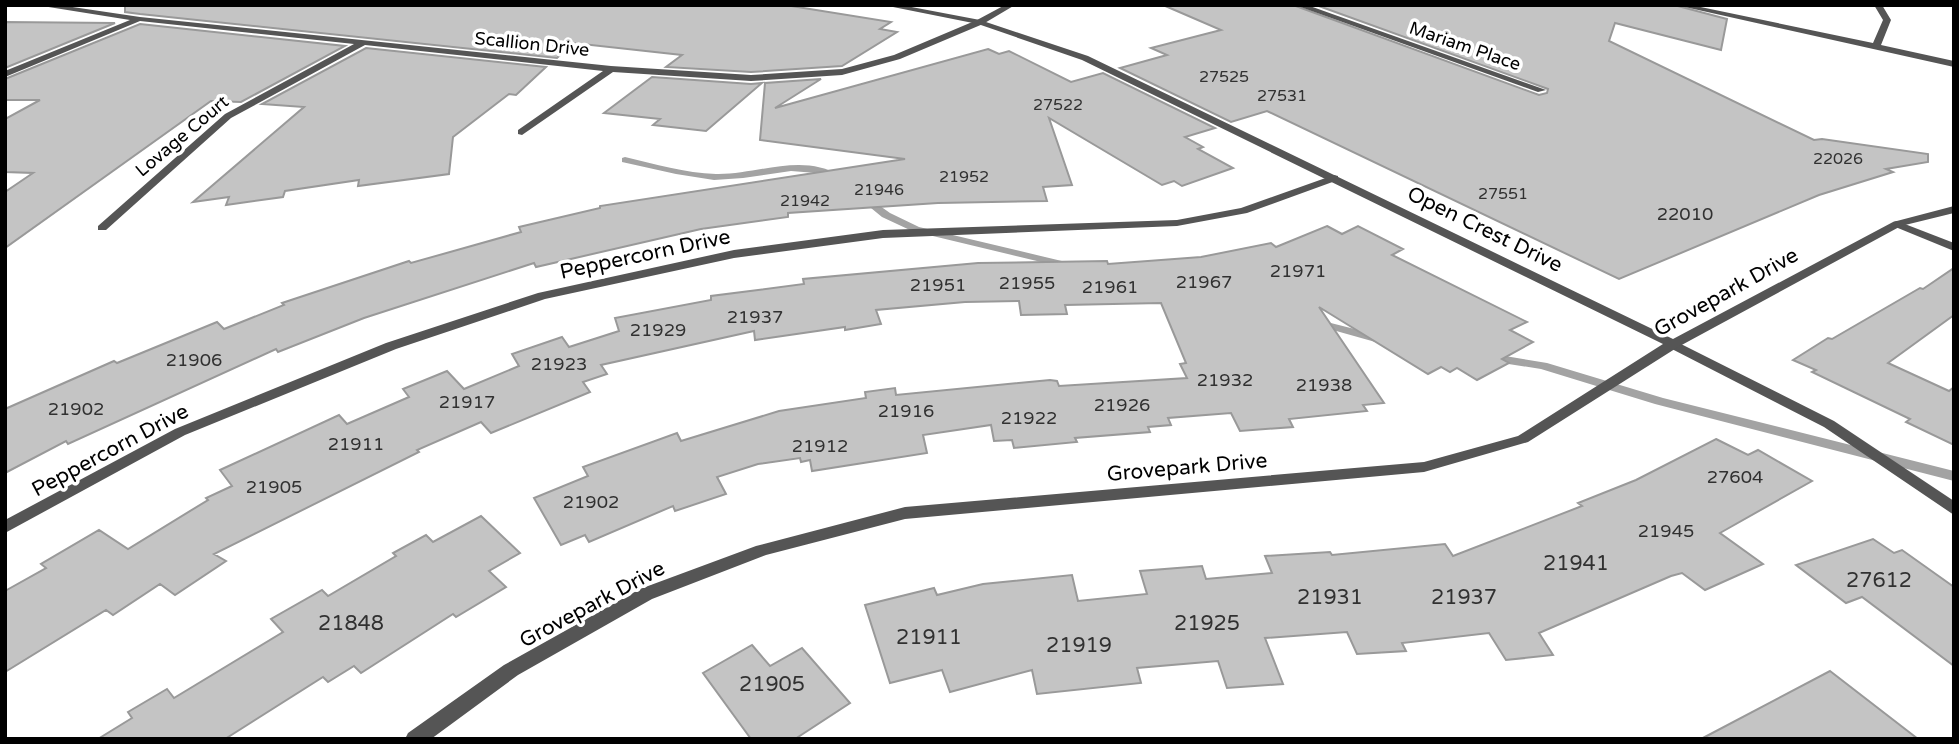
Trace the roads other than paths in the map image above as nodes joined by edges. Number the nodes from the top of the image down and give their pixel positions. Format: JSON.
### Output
{"nodes":[{"id":1,"x":40,"y":5,"type":"edge"},
{"id":2,"x":887,"y":5,"type":"edge"},
{"id":3,"x":1011,"y":5,"type":"edge"},
{"id":4,"x":1299,"y":5,"type":"edge"},
{"id":5,"x":1680,"y":5,"type":"edge"},
{"id":6,"x":1878,"y":5,"type":"edge"},
{"id":7,"x":140,"y":19,"type":"junction"},
{"id":8,"x":980,"y":22,"type":"junction"},
{"id":9,"x":365,"y":42,"type":"junction"},
{"id":10,"x":1877,"y":44,"type":"junction"},
{"id":11,"x":1954,"y":64,"type":"edge"},
{"id":12,"x":611,"y":69,"type":"junction"},
{"id":13,"x":5,"y":75,"type":"edge"},
{"id":14,"x":1541,"y":90,"type":"dead end"},
{"id":15,"x":522,"y":132,"type":"dead end"},
{"id":16,"x":1334,"y":178,"type":"junction"},
{"id":17,"x":1954,"y":209,"type":"edge"},
{"id":18,"x":1897,"y":224,"type":"junction"},
{"id":19,"x":103,"y":228,"type":"dead end"},
{"id":20,"x":1954,"y":247,"type":"edge"},
{"id":21,"x":1673,"y":344,"type":"junction"},
{"id":22,"x":1954,"y":509,"type":"edge"},
{"id":23,"x":5,"y":527,"type":"edge"},
{"id":24,"x":415,"y":739,"type":"edge"}],
"edges":[{"from":1,"to":7,"type":"street","name":"Scallion Drive"},
{"from":2,"to":8,"type":"street","name":"Open Crest Drive"},
{"from":3,"to":8,"type":"street","name":"Scallion Drive"},
{"from":4,"to":14,"type":"street","name":"Mariam Place"},
{"from":5,"to":10,"type":"street"},
{"from":6,"to":10,"type":"street"},
{"from":7,"to":9,"type":"street","name":"Scallion Drive"},
{"from":7,"to":13,"type":"street"},
{"from":8,"to":12,"type":"street","name":"Scallion Drive"},
{"from":8,"to":16,"type":"street","name":"Open Crest Drive"},
{"from":9,"to":12,"type":"street","name":"Scallion Drive"},
{"from":9,"to":19,"type":"street","name":"Lovage Court"},
{"from":10,"to":11,"type":"street"},
{"from":12,"to":15,"type":"street"},
{"from":16,"to":21,"type":"street","name":"Open Crest Drive"},
{"from":16,"to":23,"type":"street","name":"Peppercorn Drive"},
{"from":17,"to":18,"type":"street","name":"Grovepark Drive"},
{"from":18,"to":20,"type":"street"},
{"from":18,"to":21,"type":"street","name":"Grovepark Drive"},
{"from":21,"to":22,"type":"street","name":"Open Crest Drive"},
{"from":21,"to":24,"type":"street","name":"Grovepark Drive"}]}
